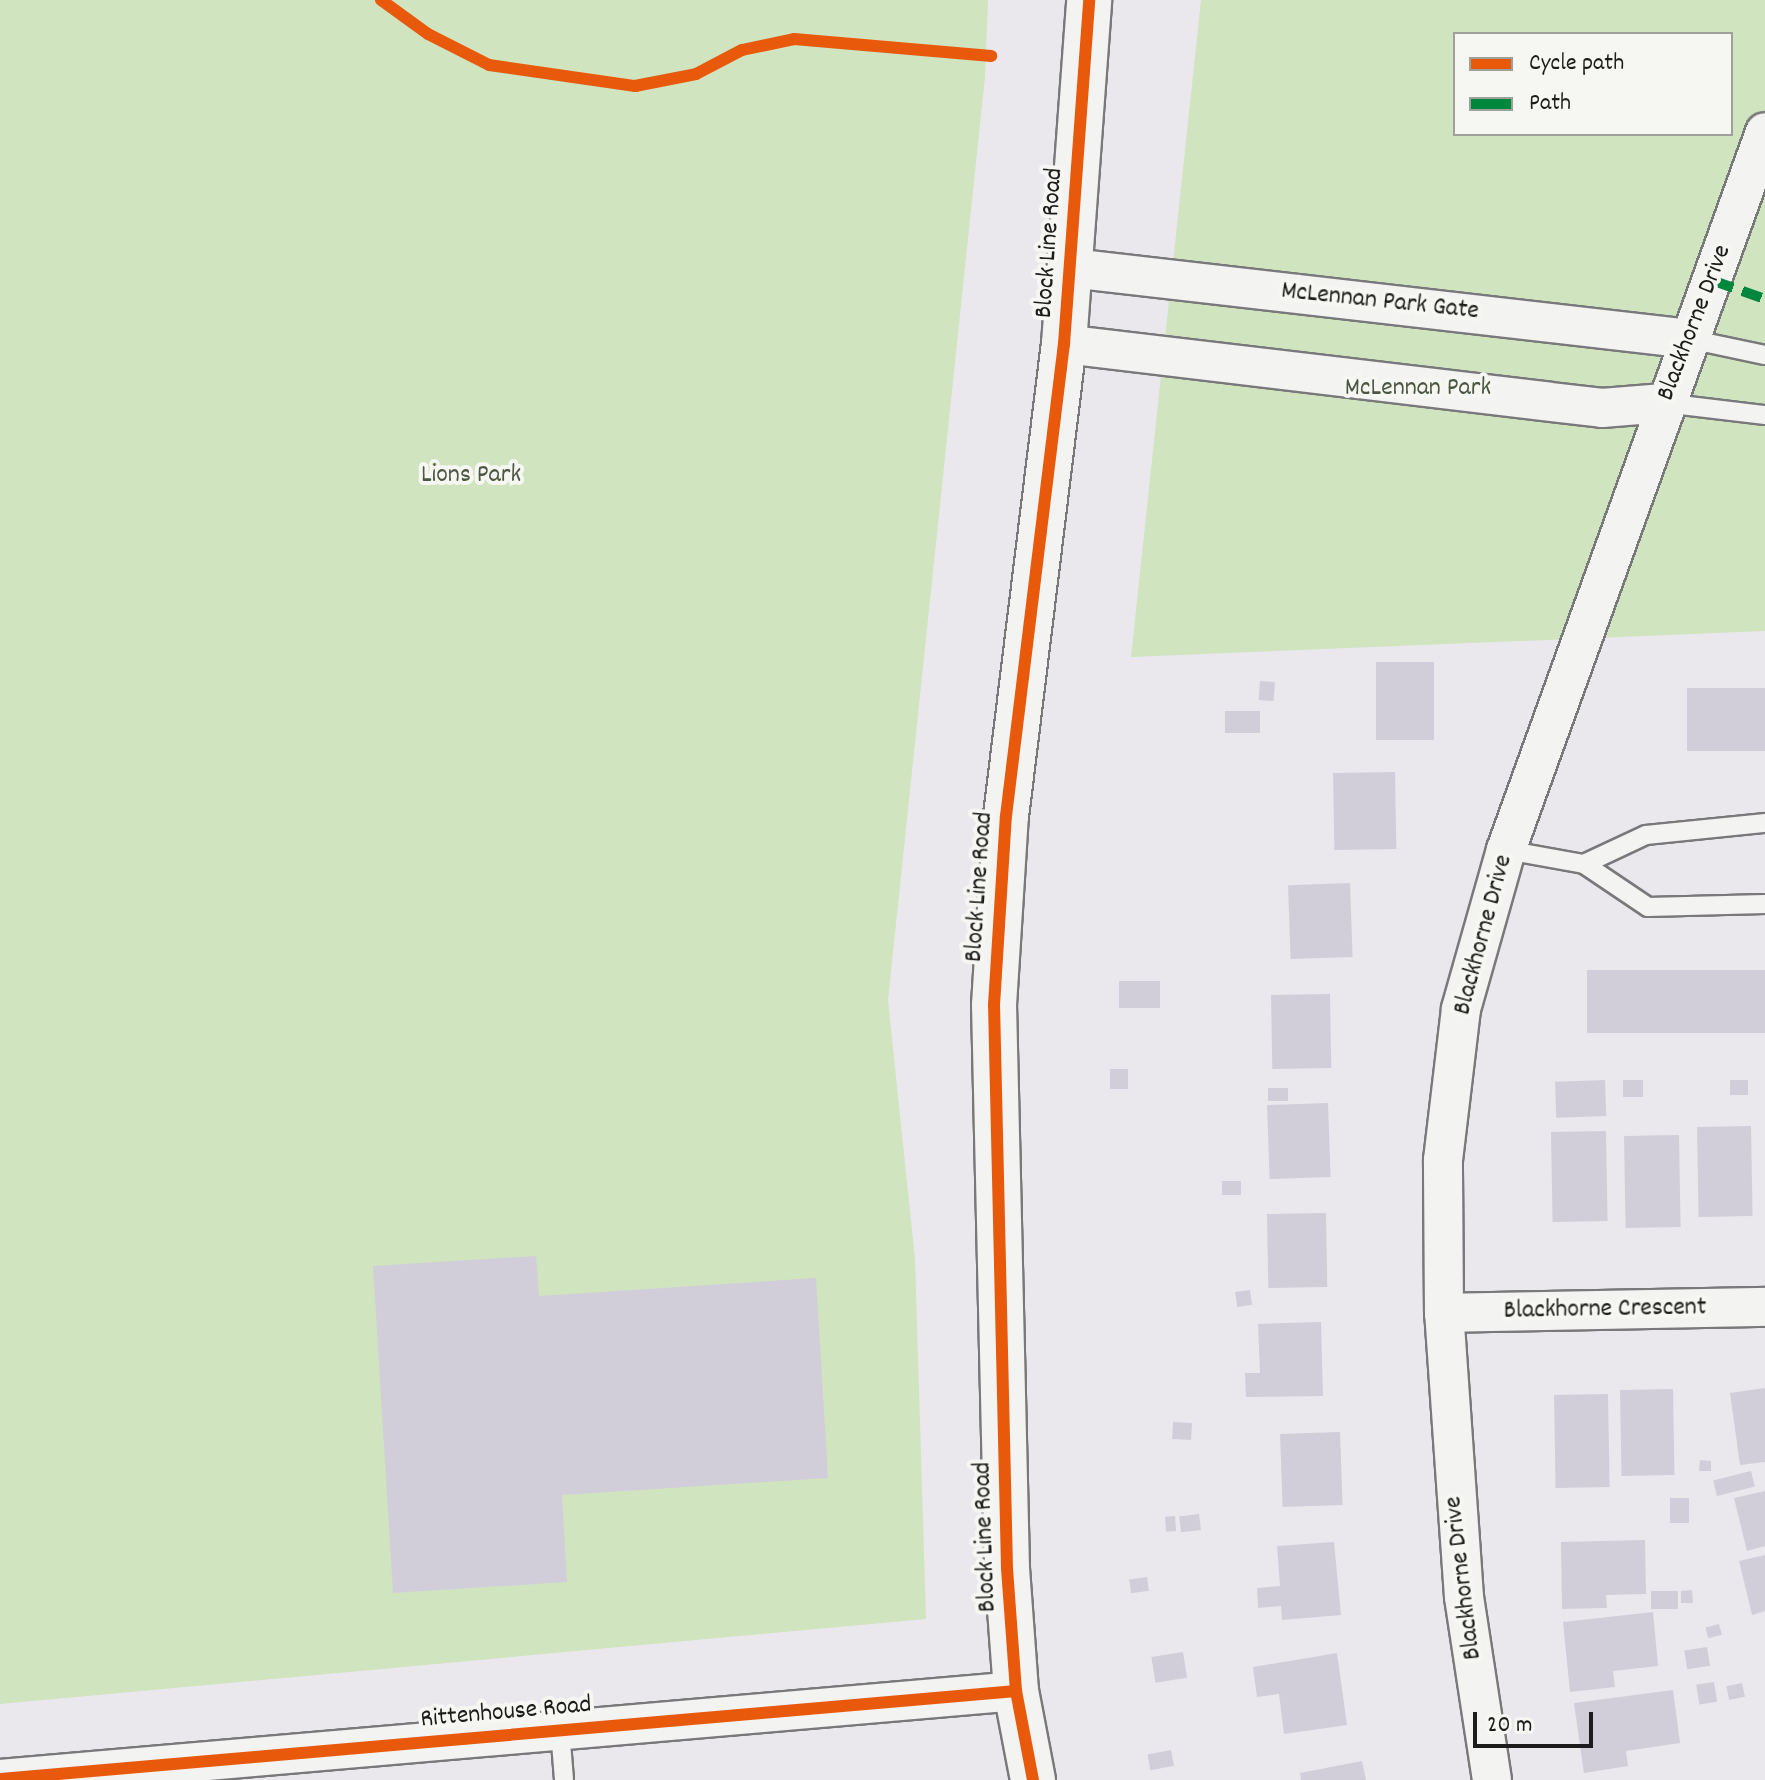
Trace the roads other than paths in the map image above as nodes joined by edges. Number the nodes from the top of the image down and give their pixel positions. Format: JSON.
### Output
{"nodes":[{"id":1,"x":1089,"y":0,"type":"edge"},
{"id":2,"x":1765,"y":132,"type":"edge"},
{"id":3,"x":1071,"y":268,"type":"junction"},
{"id":4,"x":1689,"y":339,"type":"junction"},
{"id":5,"x":1064,"y":344,"type":"junction"},
{"id":6,"x":1765,"y":355,"type":"edge"},
{"id":7,"x":1664,"y":403,"type":"junction"},
{"id":8,"x":1765,"y":415,"type":"edge"},
{"id":9,"x":1765,"y":823,"type":"edge"},
{"id":10,"x":1506,"y":850,"type":"junction"},
{"id":11,"x":1584,"y":864,"type":"junction"},
{"id":12,"x":1765,"y":904,"type":"edge"},
{"id":13,"x":1765,"y":1307,"type":"edge"},
{"id":14,"x":1444,"y":1313,"type":"junction"},
{"id":15,"x":1016,"y":1691,"type":"junction"},
{"id":16,"x":560,"y":1730,"type":"junction"},
{"id":17,"x":258,"y":1768,"type":"edge"},
{"id":18,"x":0,"y":1779,"type":"edge"},
{"id":19,"x":564,"y":1780,"type":"edge"},
{"id":20,"x":1033,"y":1780,"type":"edge"},
{"id":21,"x":1492,"y":1780,"type":"edge"}],
"edges":[{"from":1,"to":3,"type":"street","name":"Block Line Road"},
{"from":2,"to":4,"type":"street","name":"Blackhorne Drive"},
{"from":3,"to":4,"type":"street","name":"McLennan Park Gate"},
{"from":3,"to":5,"type":"street","name":"Block Line Road"},
{"from":4,"to":6,"type":"lane"},
{"from":4,"to":7,"type":"street","name":"Blackhorne Drive"},
{"from":5,"to":7,"type":"street"},
{"from":5,"to":15,"type":"street","name":"Block Line Road"},
{"from":7,"to":8,"type":"lane"},
{"from":7,"to":10,"type":"street","name":"Blackhorne Drive"},
{"from":9,"to":11,"type":"lane"},
{"from":10,"to":11,"type":"lane"},
{"from":10,"to":14,"type":"street","name":"Blackhorne Drive"},
{"from":11,"to":12,"type":"lane"},
{"from":13,"to":14,"type":"street","name":"Blackhorne Crescent"},
{"from":14,"to":21,"type":"street","name":"Blackhorne Drive"},
{"from":15,"to":16,"type":"street","name":"Rittenhouse Road"},
{"from":15,"to":20,"type":"street","name":"Block Line Road"},
{"from":16,"to":17,"type":"street","name":"Rittenhouse Road"},
{"from":16,"to":19,"type":"lane"},
{"from":17,"to":18,"type":"street","name":"Rittenhouse Road"}]}
